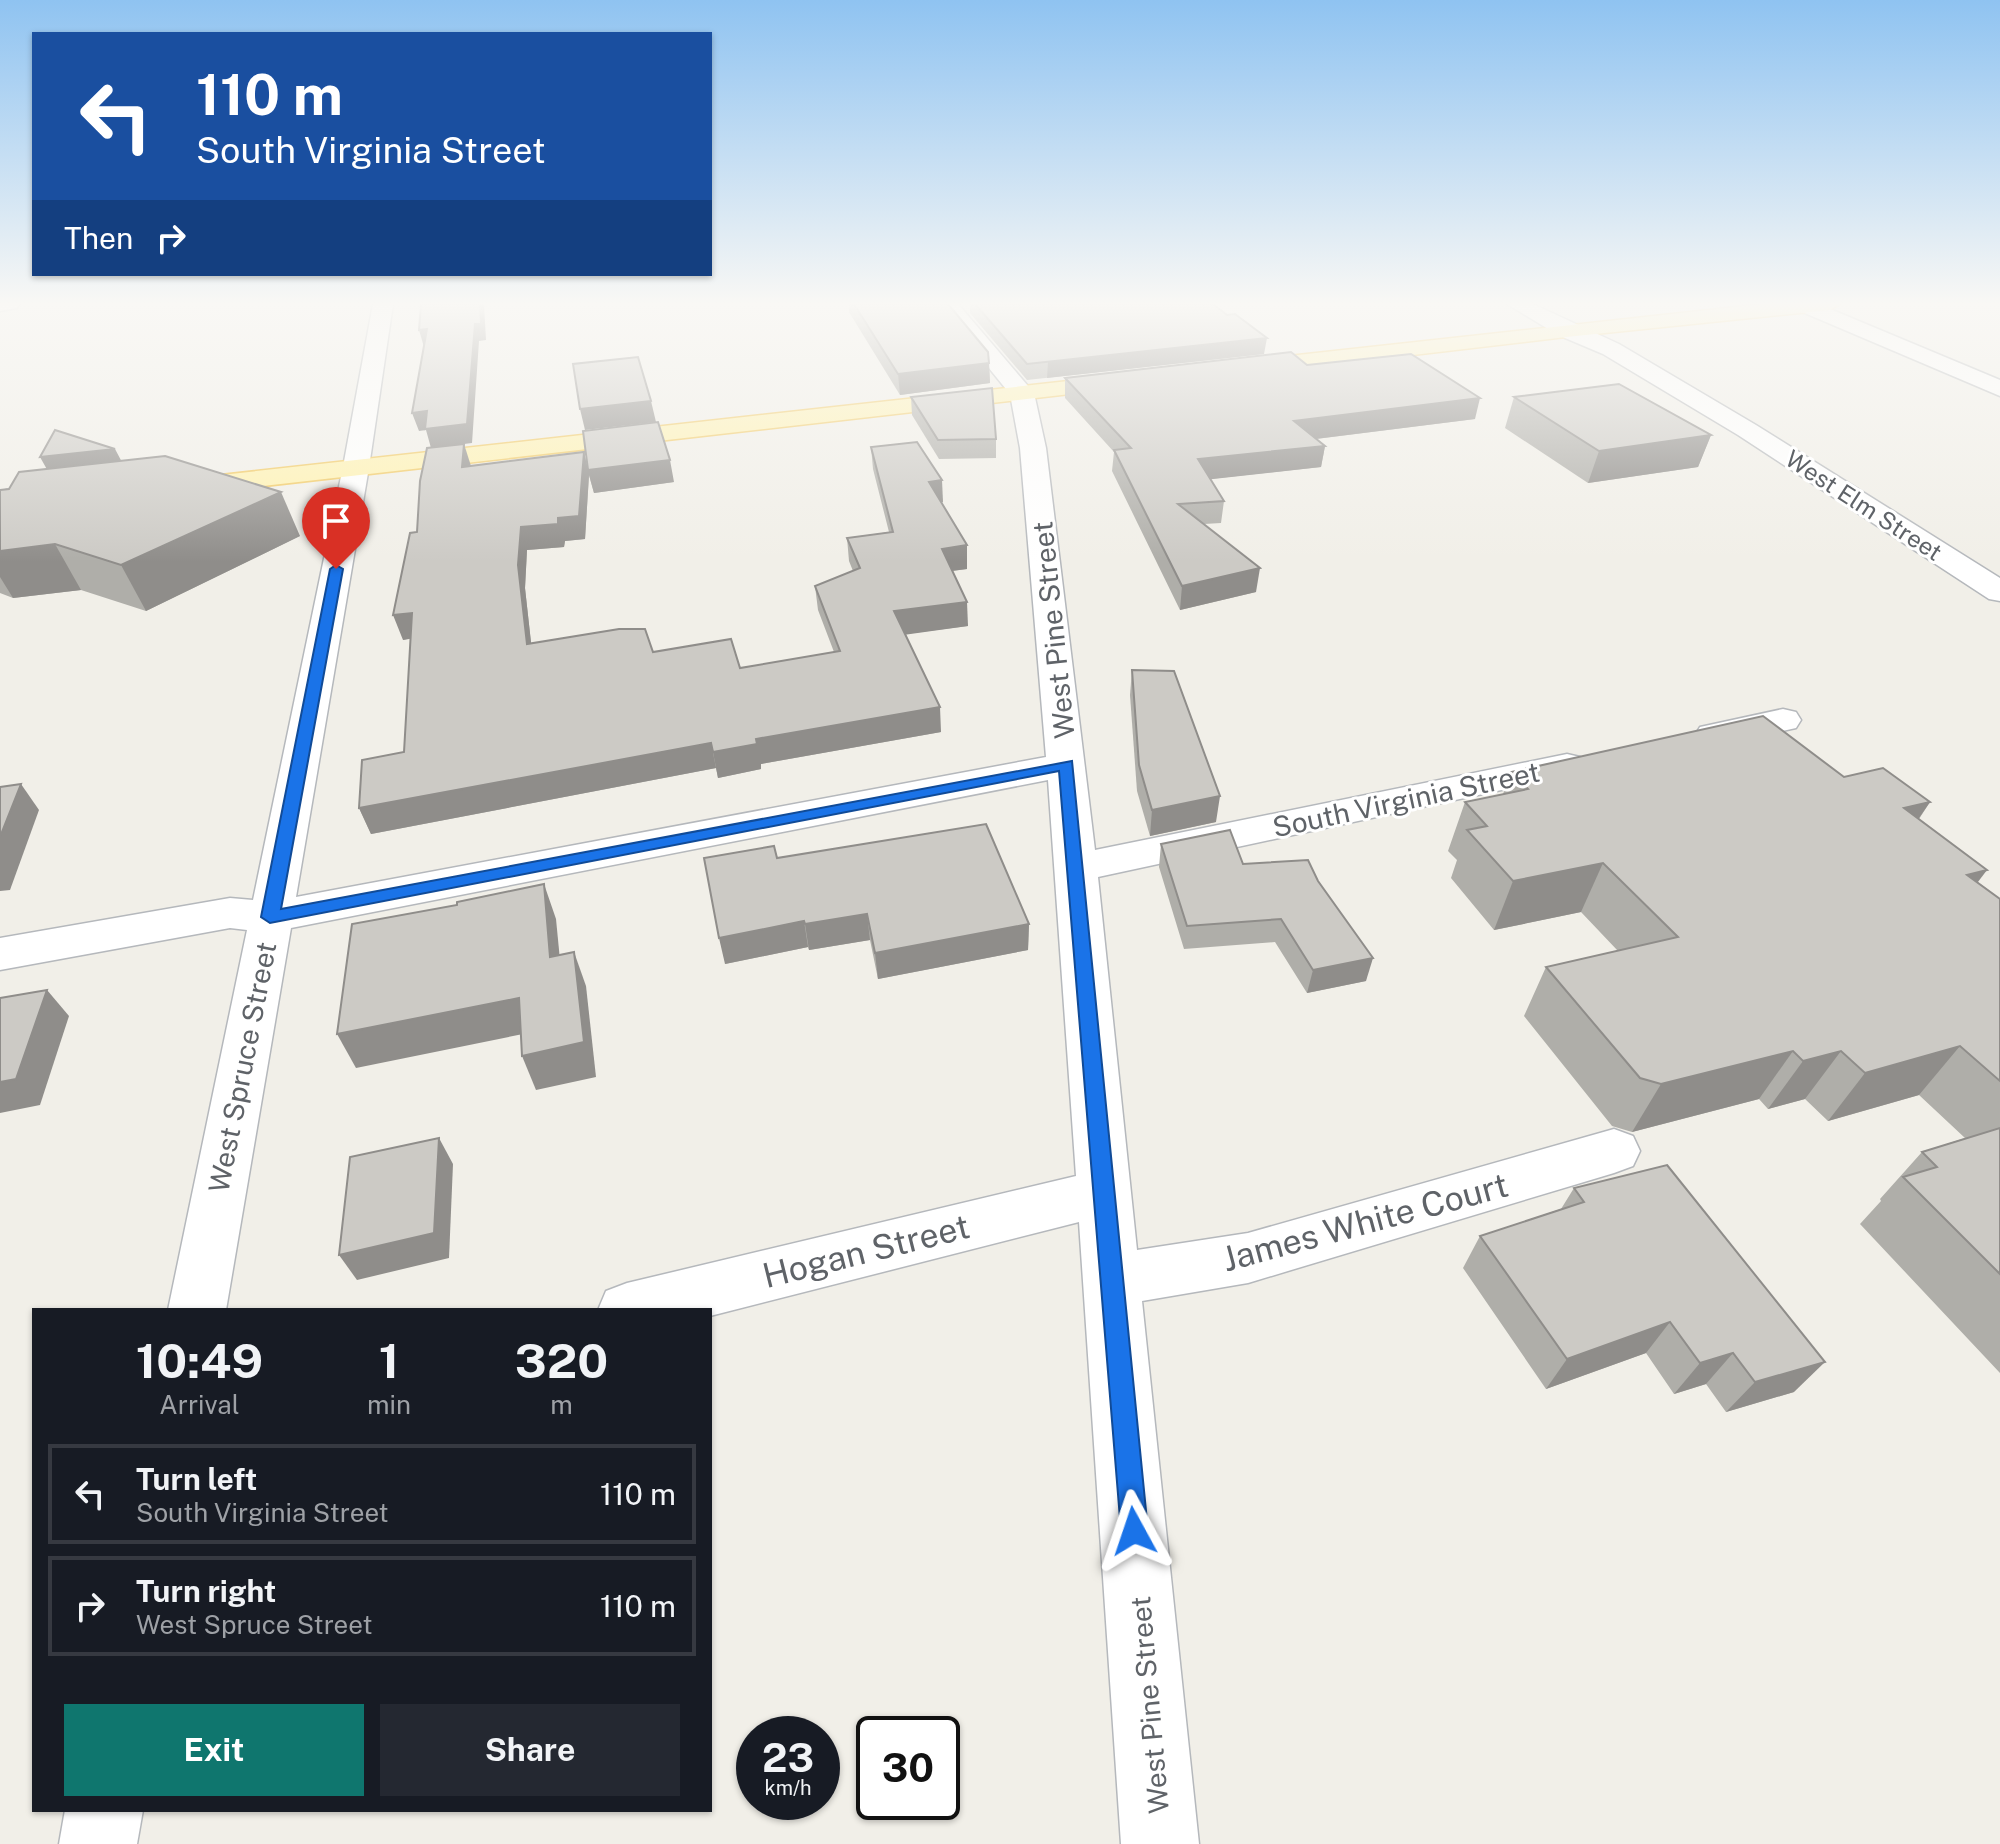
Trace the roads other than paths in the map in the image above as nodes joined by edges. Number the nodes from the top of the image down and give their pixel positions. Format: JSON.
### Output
{"nodes":[{"id":1,"x":369,"y":390,"type":"edge"},
{"id":2,"x":1020,"y":390,"type":"edge"},
{"id":3,"x":1048,"y":390,"type":"edge"},
{"id":4,"x":1680,"y":390,"type":"edge"},
{"id":5,"x":1022,"y":393,"type":"junction"},
{"id":6,"x":356,"y":467,"type":"junction"},
{"id":7,"x":157,"y":490,"type":"edge"},
{"id":8,"x":1995,"y":586,"type":"edge"},
{"id":9,"x":1783,"y":720,"type":"dead end"},
{"id":10,"x":1675,"y":743,"type":"edge"},
{"id":11,"x":1598,"y":759,"type":"edge"},
{"id":12,"x":1067,"y":765,"type":"junction"},
{"id":13,"x":1076,"y":868,"type":"junction"},
{"id":14,"x":270,"y":917,"type":"junction"},
{"id":15,"x":0,"y":954,"type":"edge"},
{"id":16,"x":1614,"y":1151,"type":"dead end"},
{"id":17,"x":1105,"y":1192,"type":"junction"},
{"id":18,"x":1113,"y":1280,"type":"junction"},
{"id":19,"x":197,"y":1308,"type":"edge"},
{"id":20,"x":635,"y":1308,"type":"edge"},
{"id":21,"x":104,"y":1812,"type":"edge"},
{"id":22,"x":98,"y":1844,"type":"edge"},
{"id":23,"x":1160,"y":1844,"type":"edge"}],
"edges":[{"from":1,"to":6,"type":"street","name":"West Spruce Street"},
{"from":2,"to":5,"type":"street","name":"West Pine Street"},
{"from":3,"to":5,"type":"main road"},
{"from":4,"to":8,"type":"street","name":"West Elm Street"},
{"from":5,"to":6,"type":"main road"},
{"from":5,"to":12,"type":"street","name":"West Pine Street"},
{"from":6,"to":7,"type":"main road"},
{"from":6,"to":14,"type":"street","name":"West Spruce Street"},
{"from":9,"to":10,"type":"street"},
{"from":11,"to":13,"type":"street","name":"South Virginia Street"},
{"from":12,"to":13,"type":"street","name":"West Pine Street"},
{"from":12,"to":14,"type":"street"},
{"from":13,"to":17,"type":"street","name":"West Pine Street"},
{"from":14,"to":15,"type":"street"},
{"from":14,"to":19,"type":"street","name":"West Spruce Street"},
{"from":16,"to":18,"type":"street","name":"James White Court"},
{"from":17,"to":18,"type":"street","name":"West Pine Street"},
{"from":17,"to":20,"type":"street","name":"Hogan Street"},
{"from":18,"to":23,"type":"street","name":"West Pine Street"},
{"from":21,"to":22,"type":"street"}]}
